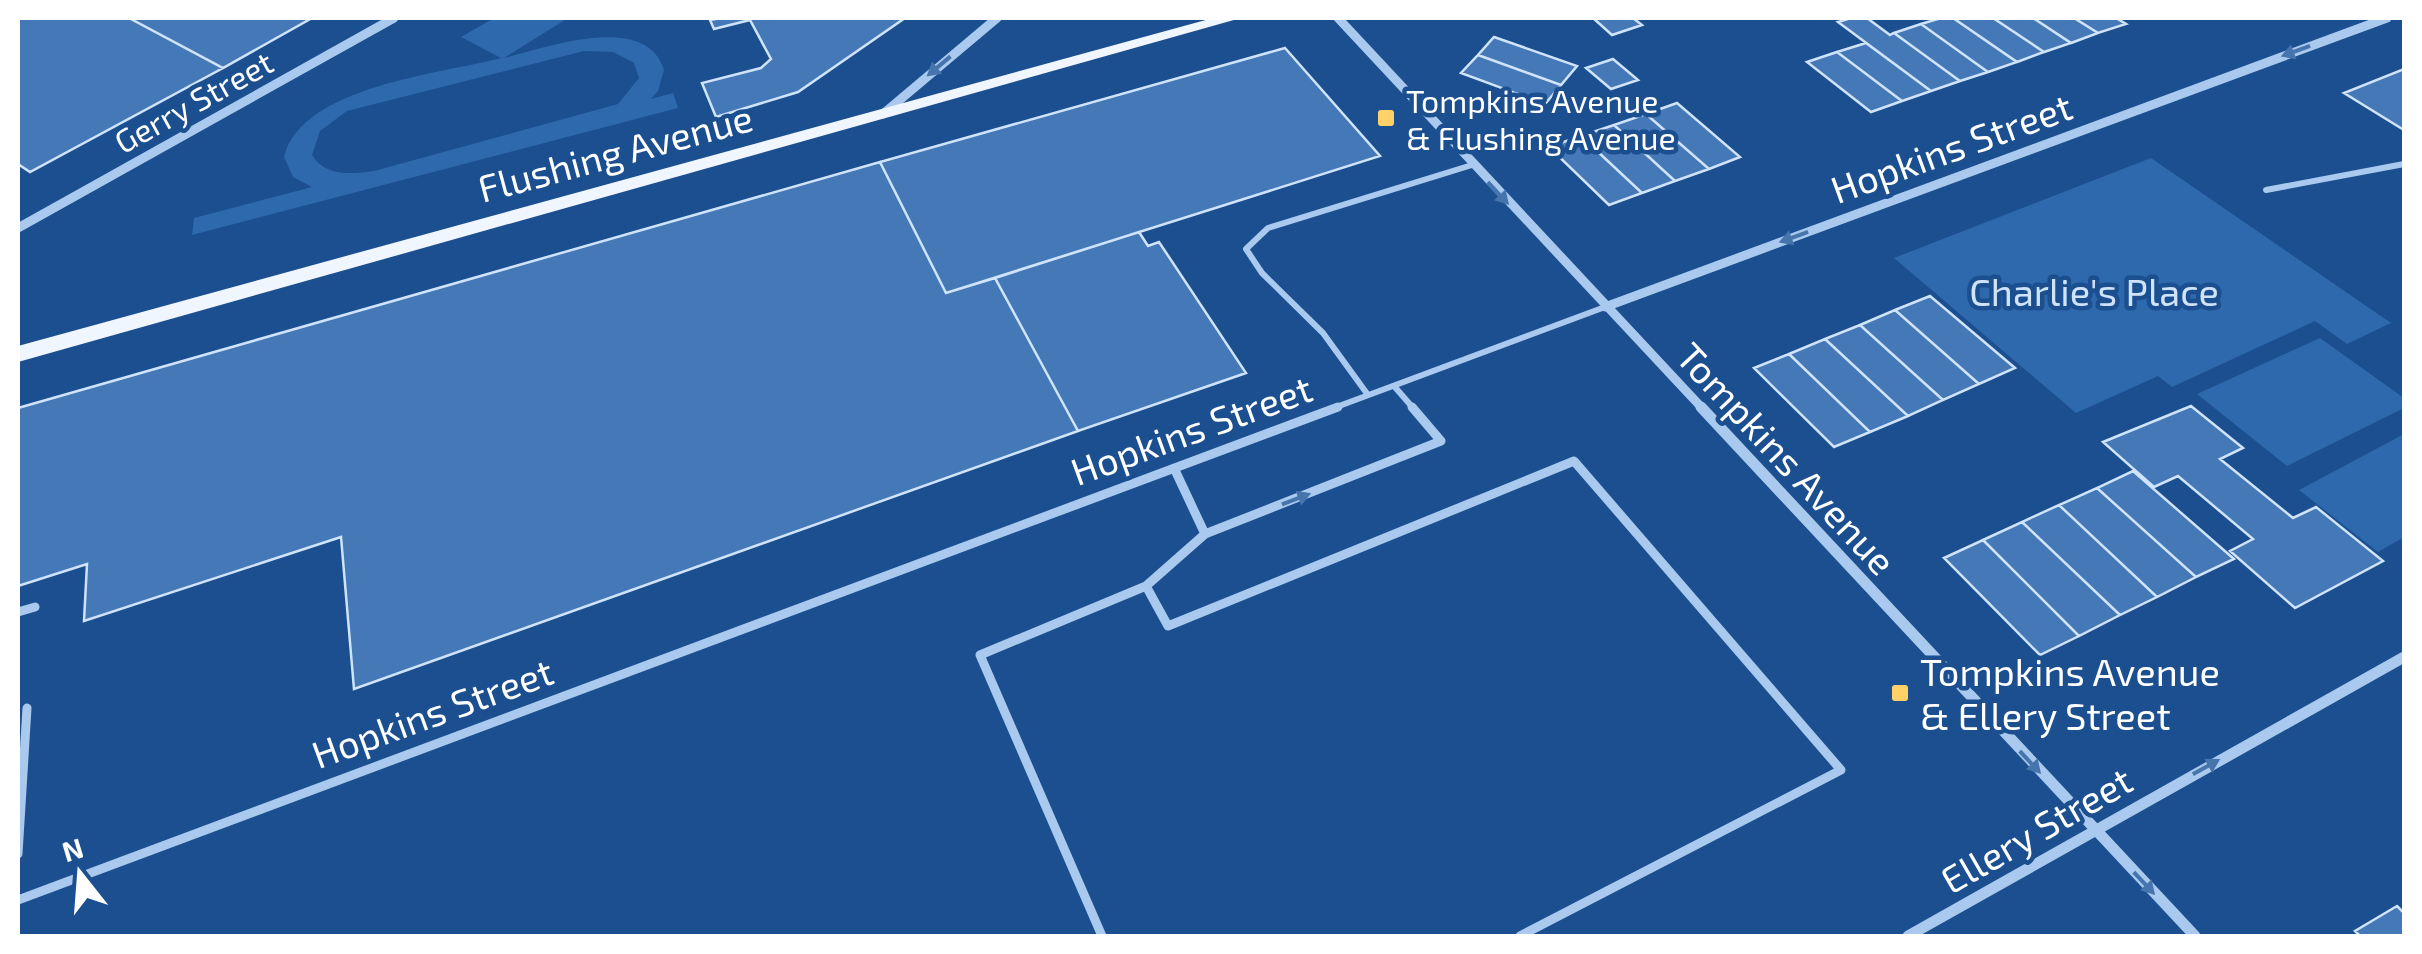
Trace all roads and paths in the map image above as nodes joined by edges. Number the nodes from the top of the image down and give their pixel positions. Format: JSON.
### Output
{"nodes":[{"id":1,"x":394,"y":18,"type":"edge"},
{"id":2,"x":997,"y":18,"type":"edge"},
{"id":3,"x":1232,"y":18,"type":"edge"},
{"id":4,"x":1338,"y":18,"type":"edge"},
{"id":5,"x":2387,"y":18,"type":"edge"},
{"id":6,"x":881,"y":115,"type":"junction"},
{"id":7,"x":2404,"y":164,"type":"edge"},
{"id":8,"x":1472,"y":165,"type":"junction"},
{"id":9,"x":2266,"y":190,"type":"dead end"},
{"id":10,"x":18,"y":228,"type":"edge"},
{"id":11,"x":1605,"y":307,"type":"junction"},
{"id":12,"x":18,"y":354,"type":"edge"},
{"id":13,"x":1394,"y":386,"type":"junction"},
{"id":14,"x":1368,"y":395,"type":"junction"},
{"id":15,"x":1174,"y":468,"type":"junction"},
{"id":16,"x":1205,"y":534,"type":"junction"},
{"id":17,"x":1146,"y":586,"type":"junction"},
{"id":18,"x":35,"y":607,"type":"dead end"},
{"id":19,"x":18,"y":612,"type":"edge"},
{"id":20,"x":2404,"y":657,"type":"edge"},
{"id":21,"x":28,"y":708,"type":"dead end"},
{"id":22,"x":2094,"y":830,"type":"junction"},
{"id":23,"x":18,"y":854,"type":"edge"},
{"id":24,"x":18,"y":900,"type":"edge"},
{"id":25,"x":1102,"y":936,"type":"edge"},
{"id":26,"x":1520,"y":936,"type":"edge"},
{"id":27,"x":1908,"y":936,"type":"edge"},
{"id":28,"x":2195,"y":936,"type":"edge"}],
"edges":[{"from":1,"to":10,"type":"street","name":"Gerry Street"},
{"from":2,"to":6,"type":"street","one_way":true},
{"from":3,"to":6,"type":"main road","name":"Flushing Avenue"},
{"from":4,"to":8,"type":"street","name":"Tompkins Avenue"},
{"from":5,"to":11,"type":"street","name":"Hopkins Street","one_way":true},
{"from":6,"to":12,"type":"main road","name":"Flushing Avenue"},
{"from":7,"to":9,"type":"lane"},
{"from":8,"to":11,"type":"street","name":"Tompkins Avenue","one_way":true},
{"from":8,"to":14,"type":"lane"},
{"from":11,"to":13,"type":"lane","name":"Hopkins Street"},
{"from":11,"to":22,"type":"street","name":"Tompkins Avenue","one_way":true},
{"from":13,"to":14,"type":"lane","name":"Hopkins Street"},
{"from":16,"to":13,"type":"lane","one_way":true},
{"from":14,"to":15,"type":"lane","name":"Hopkins Street"},
{"from":15,"to":16,"type":"lane"},
{"from":15,"to":24,"type":"lane","name":"Hopkins Street"},
{"from":16,"to":17,"type":"lane"},
{"from":17,"to":25,"type":"lane"},
{"from":17,"to":26,"type":"lane"},
{"from":18,"to":19,"type":"lane"},
{"from":22,"to":20,"type":"street","name":"Ellery Street","one_way":true},
{"from":21,"to":23,"type":"lane"},
{"from":22,"to":27,"type":"street","name":"Ellery Street"},
{"from":22,"to":28,"type":"street","name":"Tompkins Avenue","one_way":true}]}
